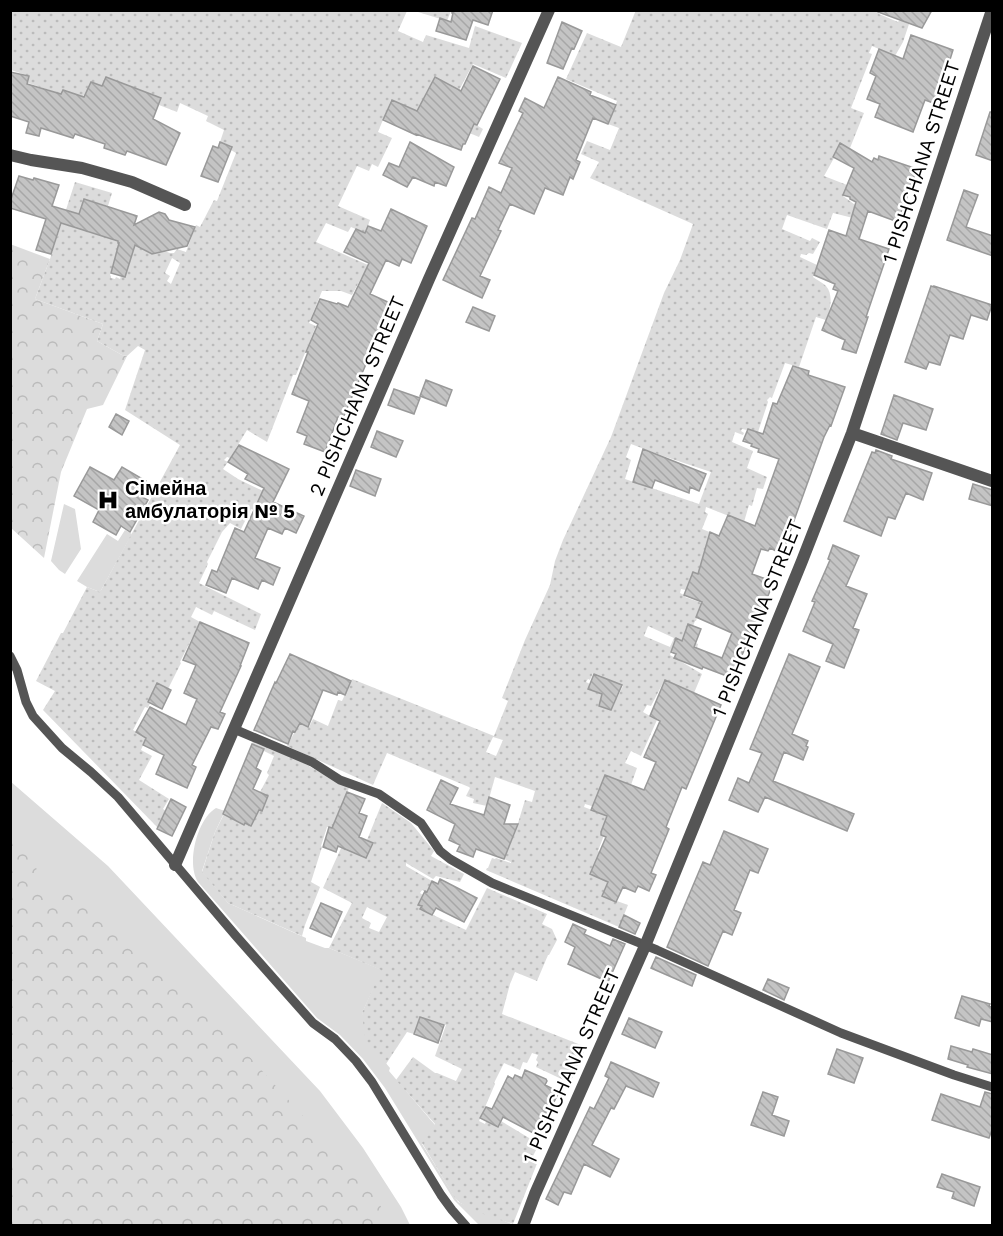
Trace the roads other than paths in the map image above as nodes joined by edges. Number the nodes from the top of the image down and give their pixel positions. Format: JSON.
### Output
{"nodes":[{"id":1,"x":549,"y":10,"type":"edge"},
{"id":2,"x":992,"y":10,"type":"edge"},
{"id":3,"x":10,"y":155,"type":"edge"},
{"id":4,"x":185,"y":205,"type":"dead end"},
{"id":5,"x":852,"y":433,"type":"junction"},
{"id":6,"x":993,"y":481,"type":"edge"},
{"id":7,"x":10,"y":656,"type":"edge"},
{"id":8,"x":234,"y":729,"type":"junction"},
{"id":9,"x":175,"y":865,"type":"junction"},
{"id":10,"x":645,"y":946,"type":"junction"},
{"id":11,"x":993,"y":1087,"type":"edge"},
{"id":12,"x":466,"y":1226,"type":"edge"},
{"id":13,"x":523,"y":1226,"type":"edge"}],
"edges":[{"from":1,"to":8,"type":"street","name":"2 PISHCHANA STREET"},
{"from":2,"to":5,"type":"street","name":"1 PISHCHANA STREET"},
{"from":3,"to":4,"type":"street"},
{"from":5,"to":6,"type":"street"},
{"from":5,"to":10,"type":"street","name":"1 PISHCHANA STREET"},
{"from":7,"to":9,"type":"lane"},
{"from":8,"to":9,"type":"street","name":"2 PISHCHANA STREET"},
{"from":8,"to":10,"type":"lane"},
{"from":9,"to":12,"type":"lane"},
{"from":10,"to":11,"type":"lane"},
{"from":10,"to":13,"type":"street","name":"1 PISHCHANA STREET"}]}
